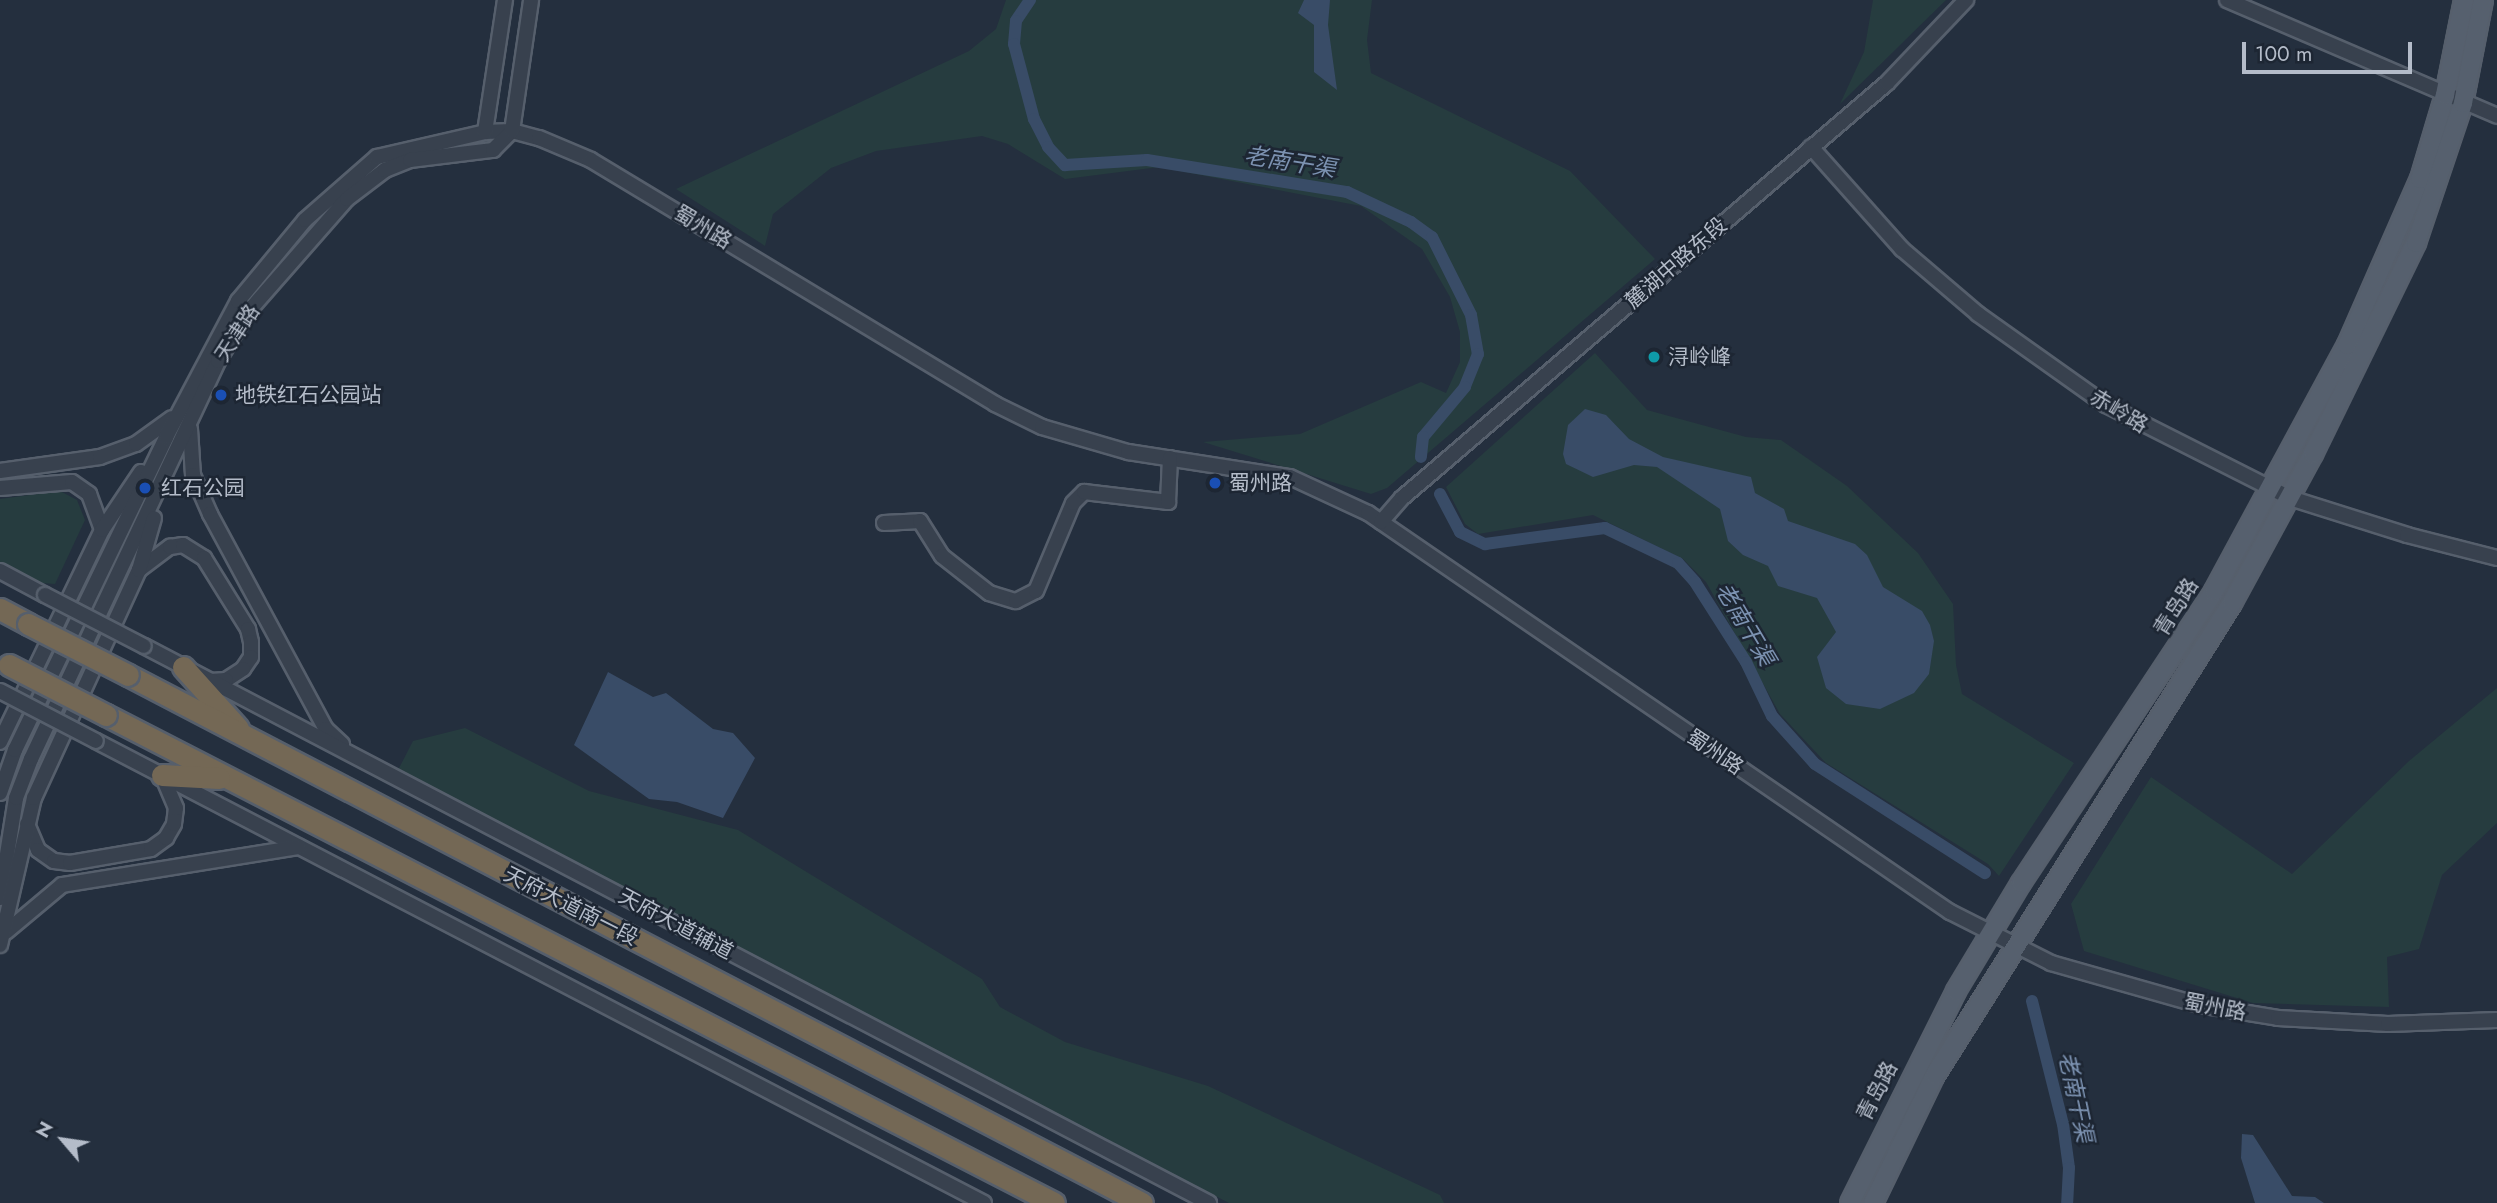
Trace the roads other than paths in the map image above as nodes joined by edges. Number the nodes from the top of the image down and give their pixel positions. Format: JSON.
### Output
{"nodes":[{"id":1,"x":505,"y":0,"type":"edge"},
{"id":2,"x":531,"y":0,"type":"edge"},
{"id":3,"x":1966,"y":0,"type":"edge"},
{"id":4,"x":2227,"y":0,"type":"edge"},
{"id":5,"x":2464,"y":0,"type":"edge"},
{"id":6,"x":2483,"y":0,"type":"edge"},
{"id":7,"x":2445,"y":95,"type":"junction"},
{"id":8,"x":2463,"y":103,"type":"junction"},
{"id":9,"x":2497,"y":116,"type":"edge"},
{"id":10,"x":512,"y":131,"type":"junction"},
{"id":11,"x":485,"y":132,"type":"junction"},
{"id":12,"x":1811,"y":147,"type":"junction"},
{"id":13,"x":185,"y":415,"type":"junction"},
{"id":14,"x":166,"y":437,"type":"junction"},
{"id":15,"x":1170,"y":458,"type":"junction"},
{"id":16,"x":0,"y":471,"type":"edge"},
{"id":17,"x":163,"y":482,"type":"junction"},
{"id":18,"x":0,"y":488,"type":"edge"},
{"id":19,"x":2271,"y":490,"type":"junction"},
{"id":20,"x":2290,"y":498,"type":"junction"},
{"id":21,"x":1381,"y":522,"type":"junction"},
{"id":22,"x":884,"y":523,"type":"dead end"},
{"id":23,"x":102,"y":530,"type":"junction"},
{"id":24,"x":2497,"y":558,"type":"edge"},
{"id":25,"x":139,"y":570,"type":"junction"},
{"id":26,"x":0,"y":571,"type":"edge"},
{"id":27,"x":0,"y":609,"type":"edge"},
{"id":28,"x":4,"y":662,"type":"edge"},
{"id":29,"x":183,"y":667,"type":"junction"},
{"id":30,"x":211,"y":681,"type":"junction"},
{"id":31,"x":0,"y":691,"type":"edge"},
{"id":32,"x":246,"y":737,"type":"junction"},
{"id":33,"x":0,"y":742,"type":"edge"},
{"id":34,"x":352,"y":755,"type":"junction"},
{"id":35,"x":162,"y":775,"type":"junction"},
{"id":36,"x":225,"y":779,"type":"junction"},
{"id":37,"x":0,"y":793,"type":"edge"},
{"id":38,"x":27,"y":822,"type":"junction"},
{"id":39,"x":299,"y":847,"type":"junction"},
{"id":40,"x":0,"y":898,"type":"edge"},
{"id":41,"x":1989,"y":934,"type":"junction"},
{"id":42,"x":3,"y":939,"type":"edge"},
{"id":43,"x":2014,"y":945,"type":"junction"},
{"id":44,"x":2497,"y":1020,"type":"edge"},
{"id":45,"x":984,"y":1203,"type":"edge"},
{"id":46,"x":1054,"y":1203,"type":"edge"},
{"id":47,"x":1142,"y":1203,"type":"edge"},
{"id":48,"x":1209,"y":1203,"type":"edge"},
{"id":49,"x":1850,"y":1203,"type":"edge"},
{"id":50,"x":1873,"y":1203,"type":"edge"}],
"edges":[{"from":1,"to":11,"type":"street"},
{"from":2,"to":10,"type":"street"},
{"from":3,"to":12,"type":"street","name":"麓湖中路东段"},
{"from":4,"to":7,"type":"street"},
{"from":5,"to":7,"type":"main road","name":"青岛路"},
{"from":6,"to":8,"type":"main road"},
{"from":7,"to":8,"type":"street"},
{"from":7,"to":19,"type":"main road","name":"青岛路"},
{"from":8,"to":9,"type":"street"},
{"from":8,"to":20,"type":"main road"},
{"from":10,"to":11,"type":"street","name":"蜀州路"},
{"from":10,"to":13,"type":"street","name":"天津路"},
{"from":10,"to":15,"type":"street","name":"蜀州路"},
{"from":11,"to":13,"type":"street","name":"天津路"},
{"from":12,"to":19,"type":"street","name":"赤岭路"},
{"from":12,"to":21,"type":"street","name":"麓湖中路东段"},
{"from":13,"to":14,"type":"street","name":"天津路"},
{"from":13,"to":16,"type":"street"},
{"from":13,"to":17,"type":"street","name":"天津路"},
{"from":13,"to":34,"type":"street"},
{"from":14,"to":23,"type":"street"},
{"from":14,"to":37,"type":"street","name":"天津路"},
{"from":15,"to":21,"type":"street","name":"蜀州路"},
{"from":15,"to":22,"type":"street"},
{"from":17,"to":25,"type":"street"},
{"from":17,"to":40,"type":"street","name":"天津路"},
{"from":18,"to":23,"type":"street"},
{"from":19,"to":20,"type":"street","name":"赤岭路"},
{"from":19,"to":41,"type":"main road","name":"青岛路"},
{"from":20,"to":24,"type":"street","name":"赤岭路"},
{"from":20,"to":43,"type":"main road"},
{"from":21,"to":41,"type":"street","name":"蜀州路"},
{"from":23,"to":33,"type":"street"},
{"from":25,"to":30,"type":"street"},
{"from":25,"to":38,"type":"street"},
{"from":26,"to":29,"type":"street","name":"天府大道辅道","bridge":true},
{"from":27,"to":32,"type":"highway","name":"天府大道南一段","bridge":true},
{"from":28,"to":36,"type":"highway","name":"天府大道南一段","bridge":true},
{"from":29,"to":30,"type":"street","name":"天府大道辅道"},
{"from":29,"to":32,"type":"highway"},
{"from":30,"to":34,"type":"street","name":"天府大道辅道"},
{"from":31,"to":35,"type":"street","bridge":true},
{"from":32,"to":47,"type":"highway","name":"天府大道南一段"},
{"from":34,"to":48,"type":"street","name":"天府大道辅道"},
{"from":35,"to":36,"type":"highway"},
{"from":35,"to":38,"type":"street"},
{"from":35,"to":39,"type":"street"},
{"from":36,"to":46,"type":"highway","name":"天府大道南一段"},
{"from":38,"to":42,"type":"street"},
{"from":39,"to":42,"type":"street"},
{"from":39,"to":45,"type":"street"},
{"from":41,"to":43,"type":"street","name":"蜀州路"},
{"from":41,"to":49,"type":"main road","name":"青岛路"},
{"from":43,"to":44,"type":"street","name":"蜀州路"},
{"from":43,"to":50,"type":"main road"}]}
